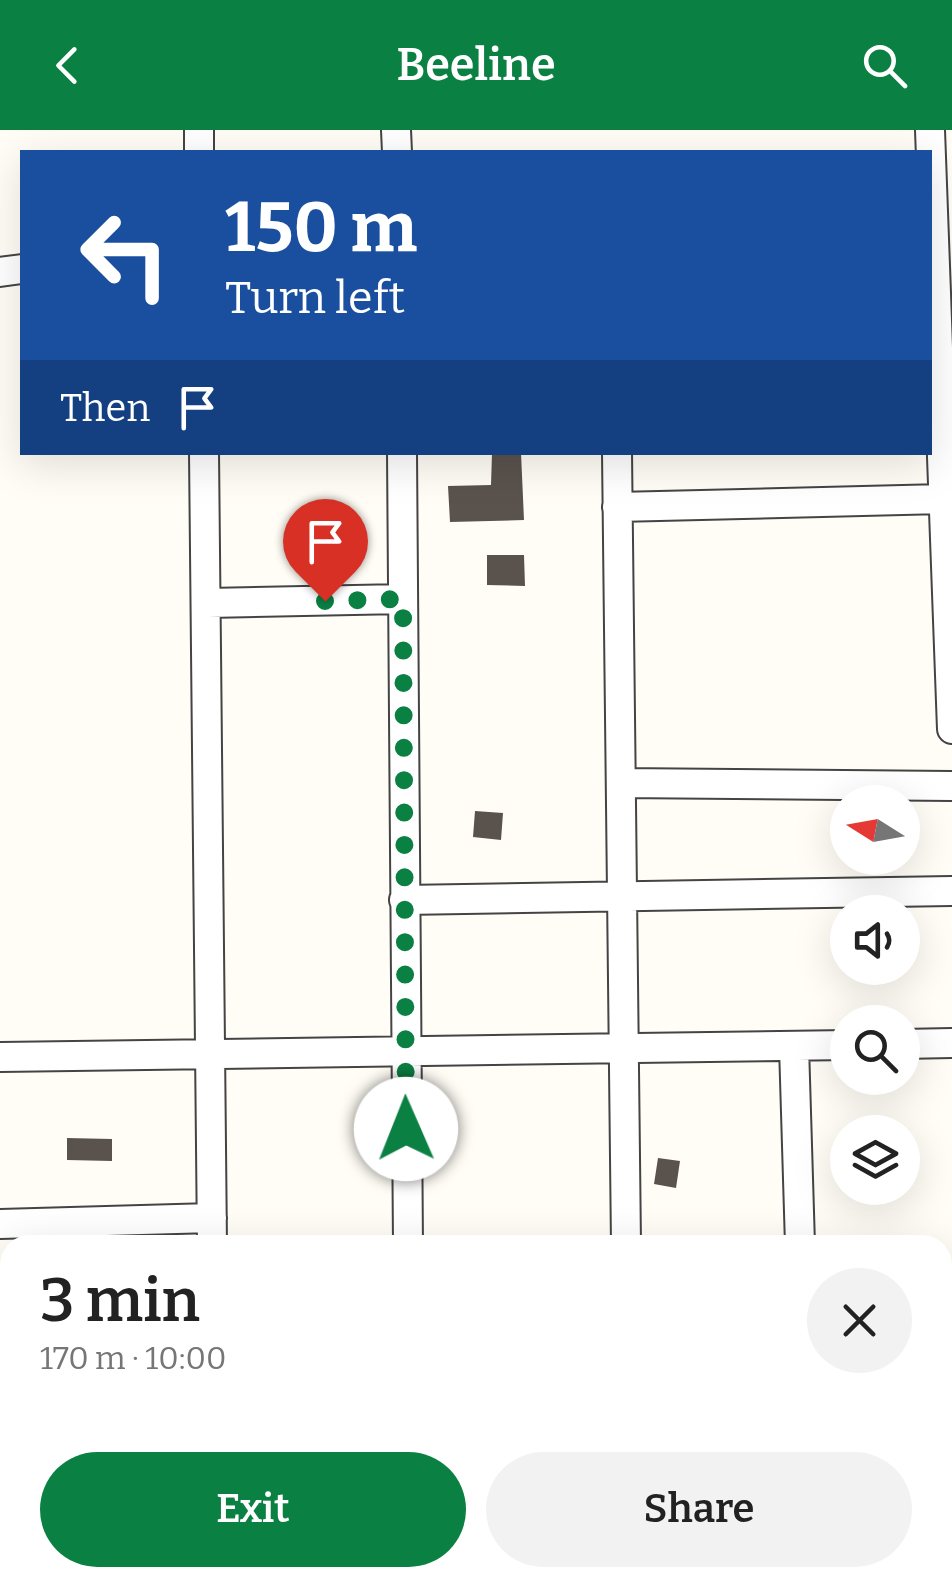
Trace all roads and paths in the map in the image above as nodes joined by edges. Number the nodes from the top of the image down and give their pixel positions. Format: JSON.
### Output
{"nodes":[{"id":1,"x":932,"y":179,"type":"edge"},
{"id":2,"x":940,"y":375,"type":"edge"},
{"id":3,"x":204,"y":455,"type":"edge"},
{"id":4,"x":402,"y":455,"type":"edge"},
{"id":5,"x":617,"y":455,"type":"edge"},
{"id":6,"x":943,"y":499,"type":"junction"},
{"id":7,"x":618,"y":507,"type":"junction"},
{"id":8,"x":403,"y":599,"type":"junction"},
{"id":9,"x":208,"y":603,"type":"junction"},
{"id":10,"x":952,"y":729,"type":"edge"},
{"id":11,"x":621,"y":783,"type":"junction"},
{"id":12,"x":952,"y":786,"type":"edge"},
{"id":13,"x":952,"y":891,"type":"edge"},
{"id":14,"x":622,"y":898,"type":"junction"},
{"id":15,"x":404,"y":900,"type":"junction"},
{"id":16,"x":952,"y":1043,"type":"edge"},
{"id":17,"x":920,"y":1044,"type":"edge"},
{"id":18,"x":830,"y":1045,"type":"edge"},
{"id":19,"x":794,"y":1046,"type":"junction"},
{"id":20,"x":624,"y":1048,"type":"junction"},
{"id":21,"x":404,"y":1052,"type":"junction"},
{"id":22,"x":210,"y":1055,"type":"junction"},
{"id":23,"x":0,"y":1058,"type":"edge"},
{"id":24,"x":0,"y":1224,"type":"edge"},
{"id":25,"x":212,"y":1232,"type":"edge"},
{"id":26,"x":408,"y":1235,"type":"edge"},
{"id":27,"x":626,"y":1235,"type":"edge"},
{"id":28,"x":800,"y":1235,"type":"edge"}],
"edges":[{"from":1,"to":2,"type":"street"},
{"from":2,"to":6,"type":"street"},
{"from":3,"to":9,"type":"street"},
{"from":4,"to":8,"type":"street"},
{"from":5,"to":7,"type":"street"},
{"from":6,"to":7,"type":"street"},
{"from":6,"to":10,"type":"street"},
{"from":7,"to":11,"type":"street"},
{"from":8,"to":9,"type":"street"},
{"from":8,"to":15,"type":"street"},
{"from":9,"to":22,"type":"street"},
{"from":11,"to":12,"type":"street"},
{"from":11,"to":14,"type":"street"},
{"from":13,"to":14,"type":"street"},
{"from":14,"to":15,"type":"street"},
{"from":14,"to":20,"type":"street"},
{"from":15,"to":21,"type":"street"},
{"from":16,"to":17,"type":"street"},
{"from":18,"to":19,"type":"street"},
{"from":19,"to":20,"type":"street"},
{"from":19,"to":28,"type":"street"},
{"from":20,"to":21,"type":"street"},
{"from":20,"to":27,"type":"street"},
{"from":21,"to":22,"type":"street"},
{"from":21,"to":26,"type":"street"},
{"from":22,"to":23,"type":"street"},
{"from":22,"to":25,"type":"street"},
{"from":24,"to":25,"type":"street"}]}
